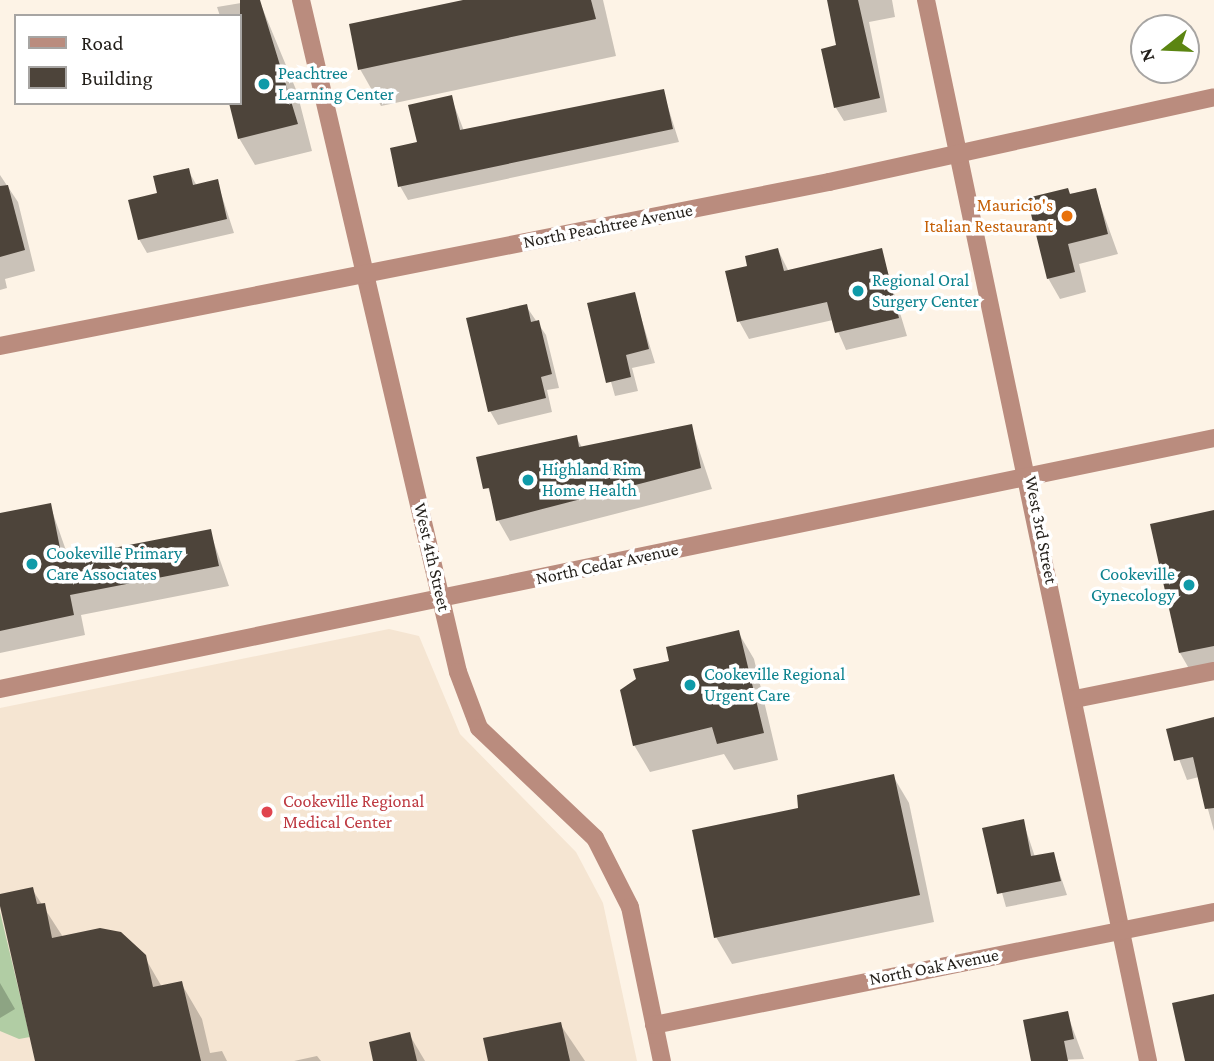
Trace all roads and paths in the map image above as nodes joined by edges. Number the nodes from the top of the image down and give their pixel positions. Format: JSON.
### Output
{"nodes":[{"id":1,"x":301,"y":0,"type":"edge"},
{"id":2,"x":926,"y":0,"type":"edge"},
{"id":3,"x":1214,"y":97,"type":"edge"},
{"id":4,"x":962,"y":153,"type":"junction"},
{"id":5,"x":369,"y":273,"type":"junction"},
{"id":6,"x":0,"y":346,"type":"edge"},
{"id":7,"x":1214,"y":438,"type":"edge"},
{"id":8,"x":1030,"y":477,"type":"junction"},
{"id":9,"x":441,"y":599,"type":"junction"},
{"id":10,"x":1214,"y":671,"type":"edge"},
{"id":11,"x":0,"y":689,"type":"edge"},
{"id":12,"x":1075,"y":699,"type":"junction"},
{"id":13,"x":1214,"y":912,"type":"edge"},
{"id":14,"x":1120,"y":930,"type":"junction"},
{"id":15,"x":654,"y":1025,"type":"junction"},
{"id":16,"x":662,"y":1061,"type":"edge"},
{"id":17,"x":1148,"y":1061,"type":"edge"}],
"edges":[{"from":1,"to":5,"type":"street","name":"West 4th Street"},
{"from":2,"to":4,"type":"street","name":"West 3rd Street"},
{"from":3,"to":4,"type":"street","name":"North Peachtree Avenue"},
{"from":4,"to":5,"type":"street","name":"North Peachtree Avenue"},
{"from":4,"to":8,"type":"street","name":"West 3rd Street"},
{"from":5,"to":6,"type":"street","name":"North Peachtree Avenue"},
{"from":5,"to":9,"type":"street","name":"West 4th Street"},
{"from":7,"to":8,"type":"street","name":"North Cedar Avenue"},
{"from":8,"to":9,"type":"street","name":"North Cedar Avenue"},
{"from":8,"to":12,"type":"street","name":"West 3rd Street"},
{"from":9,"to":11,"type":"street","name":"North Cedar Avenue"},
{"from":9,"to":15,"type":"street","name":"West 4th Street"},
{"from":10,"to":12,"type":"street"},
{"from":12,"to":14,"type":"street","name":"West 3rd Street"},
{"from":13,"to":14,"type":"street","name":"North Oak Avenue"},
{"from":14,"to":15,"type":"street","name":"North Oak Avenue"},
{"from":14,"to":17,"type":"street","name":"West 3rd Street"},
{"from":15,"to":16,"type":"street","name":"West 4th Street"}]}
